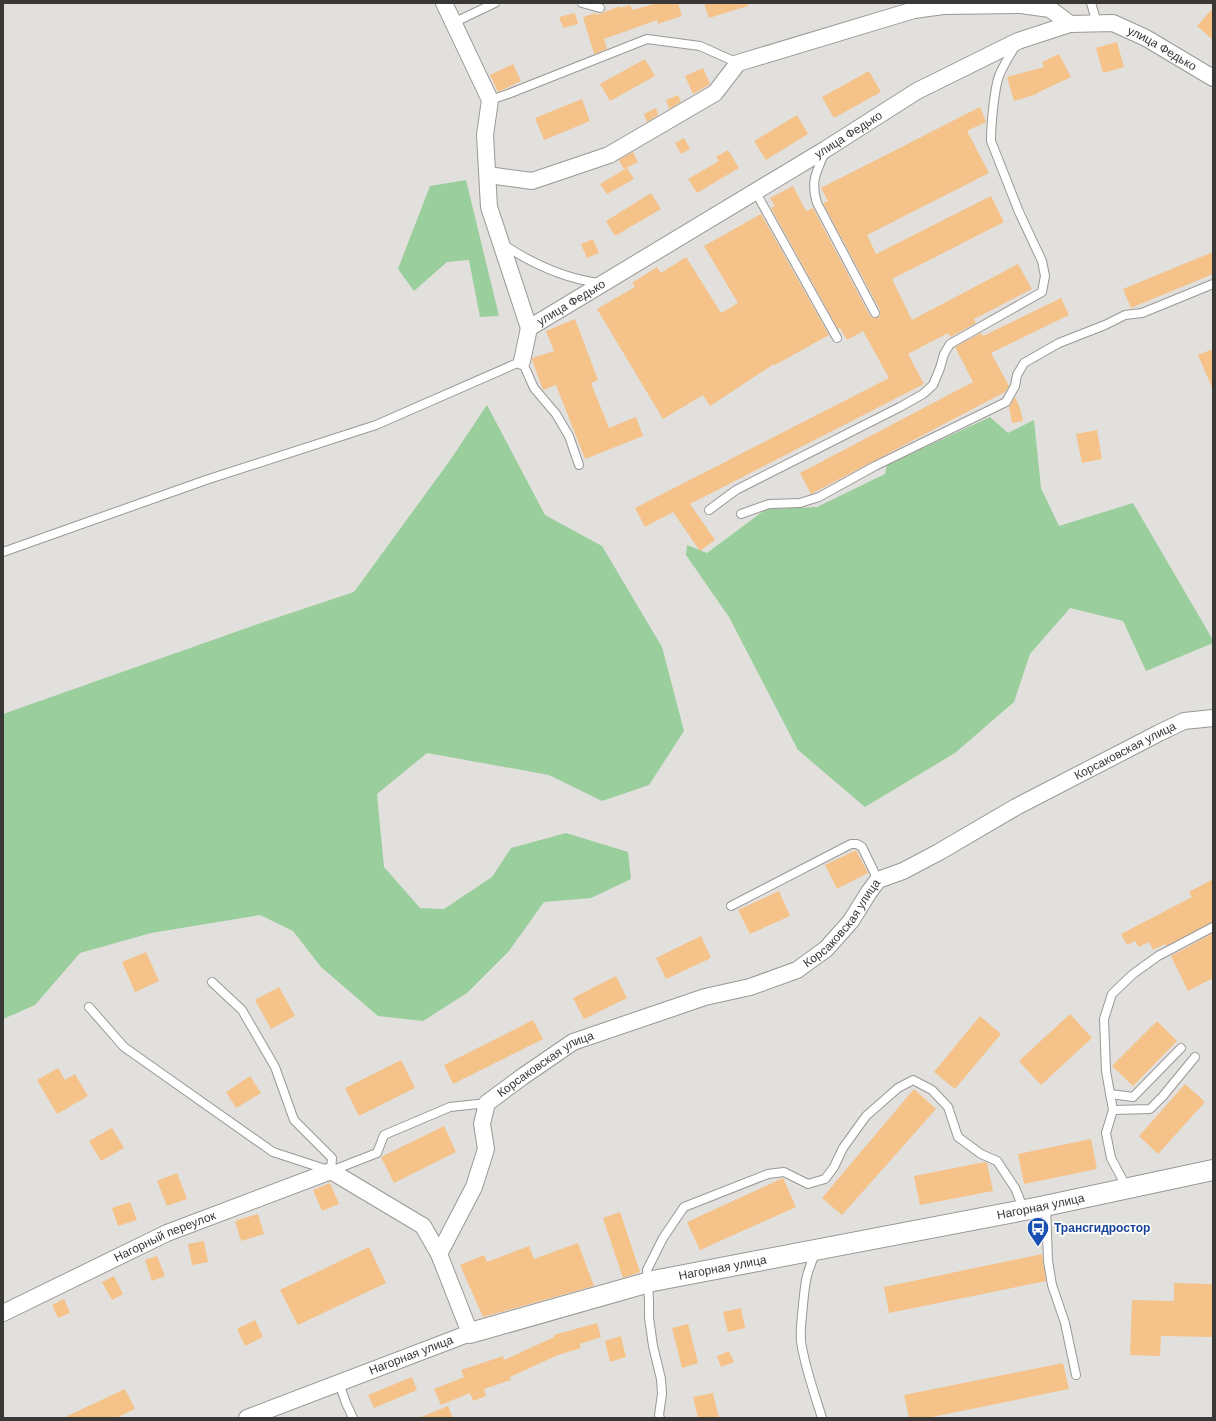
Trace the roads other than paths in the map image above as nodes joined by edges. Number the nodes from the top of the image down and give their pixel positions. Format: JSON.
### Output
{"nodes":[{"id":1,"x":444,"y":3,"type":"edge"},
{"id":2,"x":495,"y":3,"type":"edge"},
{"id":3,"x":582,"y":3,"type":"edge"},
{"id":4,"x":1056,"y":3,"type":"edge"},
{"id":5,"x":1091,"y":3,"type":"edge"},
{"id":6,"x":941,"y":5,"type":"edge"},
{"id":7,"x":600,"y":8,"type":"dead end"},
{"id":8,"x":453,"y":23,"type":"junction"},
{"id":9,"x":1097,"y":23,"type":"junction"},
{"id":10,"x":1070,"y":24,"type":"junction"},
{"id":11,"x":1018,"y":41,"type":"junction"},
{"id":12,"x":738,"y":63,"type":"junction"},
{"id":13,"x":1213,"y":78,"type":"edge"},
{"id":14,"x":490,"y":100,"type":"junction"},
{"id":15,"x":826,"y":149,"type":"junction"},
{"id":16,"x":488,"y":175,"type":"junction"},
{"id":17,"x":756,"y":192,"type":"junction"},
{"id":18,"x":501,"y":243,"type":"junction"},
{"id":19,"x":603,"y":283,"type":"junction"},
{"id":20,"x":1213,"y":284,"type":"edge"},
{"id":21,"x":876,"y":313,"type":"dead end"},
{"id":22,"x":529,"y":328,"type":"junction"},
{"id":23,"x":837,"y":338,"type":"dead end"},
{"id":24,"x":522,"y":361,"type":"junction"},
{"id":25,"x":579,"y":465,"type":"dead end"},
{"id":26,"x":709,"y":510,"type":"dead end"},
{"id":27,"x":741,"y":514,"type":"dead end"},
{"id":28,"x":3,"y":552,"type":"edge"},
{"id":29,"x":1213,"y":718,"type":"edge"},
{"id":30,"x":878,"y":880,"type":"junction"},
{"id":31,"x":731,"y":906,"type":"dead end"},
{"id":32,"x":1213,"y":927,"type":"edge"},
{"id":33,"x":212,"y":982,"type":"dead end"},
{"id":34,"x":89,"y":1008,"type":"dead end"},
{"id":35,"x":1180,"y":1048,"type":"dead end"},
{"id":36,"x":1195,"y":1057,"type":"dead end"},
{"id":37,"x":1110,"y":1094,"type":"junction"},
{"id":38,"x":487,"y":1103,"type":"junction"},
{"id":39,"x":1113,"y":1110,"type":"junction"},
{"id":40,"x":1213,"y":1170,"type":"edge"},
{"id":41,"x":331,"y":1171,"type":"junction"},
{"id":42,"x":1127,"y":1188,"type":"junction"},
{"id":43,"x":1046,"y":1206,"type":"junction"},
{"id":44,"x":1024,"y":1210,"type":"junction"},
{"id":45,"x":817,"y":1250,"type":"junction"},
{"id":46,"x":439,"y":1254,"type":"junction"},
{"id":47,"x":647,"y":1283,"type":"junction"},
{"id":48,"x":3,"y":1313,"type":"edge"},
{"id":49,"x":470,"y":1333,"type":"junction"},
{"id":50,"x":1076,"y":1375,"type":"dead end"},
{"id":51,"x":339,"y":1383,"type":"junction"},
{"id":52,"x":247,"y":1418,"type":"edge"},
{"id":53,"x":353,"y":1418,"type":"edge"},
{"id":54,"x":660,"y":1418,"type":"edge"},
{"id":55,"x":822,"y":1418,"type":"edge"}],
"edges":[{"from":1,"to":8,"type":"street"},
{"from":2,"to":8,"type":"lane"},
{"from":3,"to":7,"type":"lane"},
{"from":4,"to":10,"type":"street"},
{"from":5,"to":9,"type":"lane"},
{"from":6,"to":10,"type":"street"},
{"from":6,"to":12,"type":"street"},
{"from":8,"to":14,"type":"street"},
{"from":9,"to":10,"type":"street","name":"улица Федько"},
{"from":9,"to":13,"type":"street","name":"улица Федько"},
{"from":10,"to":11,"type":"street","name":"улица Федько"},
{"from":11,"to":15,"type":"street","name":"улица Федько"},
{"from":11,"to":26,"type":"lane"},
{"from":12,"to":14,"type":"lane"},
{"from":12,"to":16,"type":"street"},
{"from":14,"to":16,"type":"street"},
{"from":15,"to":17,"type":"street","name":"улица Федько"},
{"from":15,"to":21,"type":"lane"},
{"from":16,"to":18,"type":"street"},
{"from":17,"to":19,"type":"street","name":"улица Федько"},
{"from":17,"to":23,"type":"lane"},
{"from":18,"to":19,"type":"lane"},
{"from":18,"to":22,"type":"street"},
{"from":19,"to":22,"type":"street","name":"улица Федько"},
{"from":20,"to":27,"type":"lane"},
{"from":22,"to":24,"type":"street","name":"улица Федько"},
{"from":24,"to":25,"type":"lane"},
{"from":24,"to":28,"type":"lane"},
{"from":29,"to":30,"type":"street","name":"Корсаковская улица"},
{"from":30,"to":31,"type":"lane"},
{"from":30,"to":38,"type":"street","name":"Корсаковская улица"},
{"from":32,"to":37,"type":"lane"},
{"from":33,"to":41,"type":"lane"},
{"from":34,"to":41,"type":"lane"},
{"from":35,"to":37,"type":"lane"},
{"from":36,"to":39,"type":"lane"},
{"from":37,"to":39,"type":"lane"},
{"from":38,"to":41,"type":"lane"},
{"from":38,"to":46,"type":"street"},
{"from":39,"to":42,"type":"lane"},
{"from":40,"to":42,"type":"street","name":"Нагорная улица"},
{"from":41,"to":46,"type":"street"},
{"from":41,"to":48,"type":"street","name":"Нагорный переулок"},
{"from":42,"to":43,"type":"street","name":"Нагорная улица"},
{"from":43,"to":44,"type":"street","name":"Нагорная улица"},
{"from":43,"to":50,"type":"lane"},
{"from":44,"to":45,"type":"street","name":"Нагорная улица"},
{"from":44,"to":47,"type":"lane"},
{"from":45,"to":47,"type":"street","name":"Нагорная улица"},
{"from":45,"to":55,"type":"lane"},
{"from":46,"to":49,"type":"street"},
{"from":47,"to":49,"type":"street","name":"Нагорная улица"},
{"from":47,"to":54,"type":"lane"},
{"from":49,"to":51,"type":"street","name":"Нагорная улица"},
{"from":51,"to":52,"type":"street","name":"Нагорная улица"},
{"from":51,"to":53,"type":"lane"}]}
